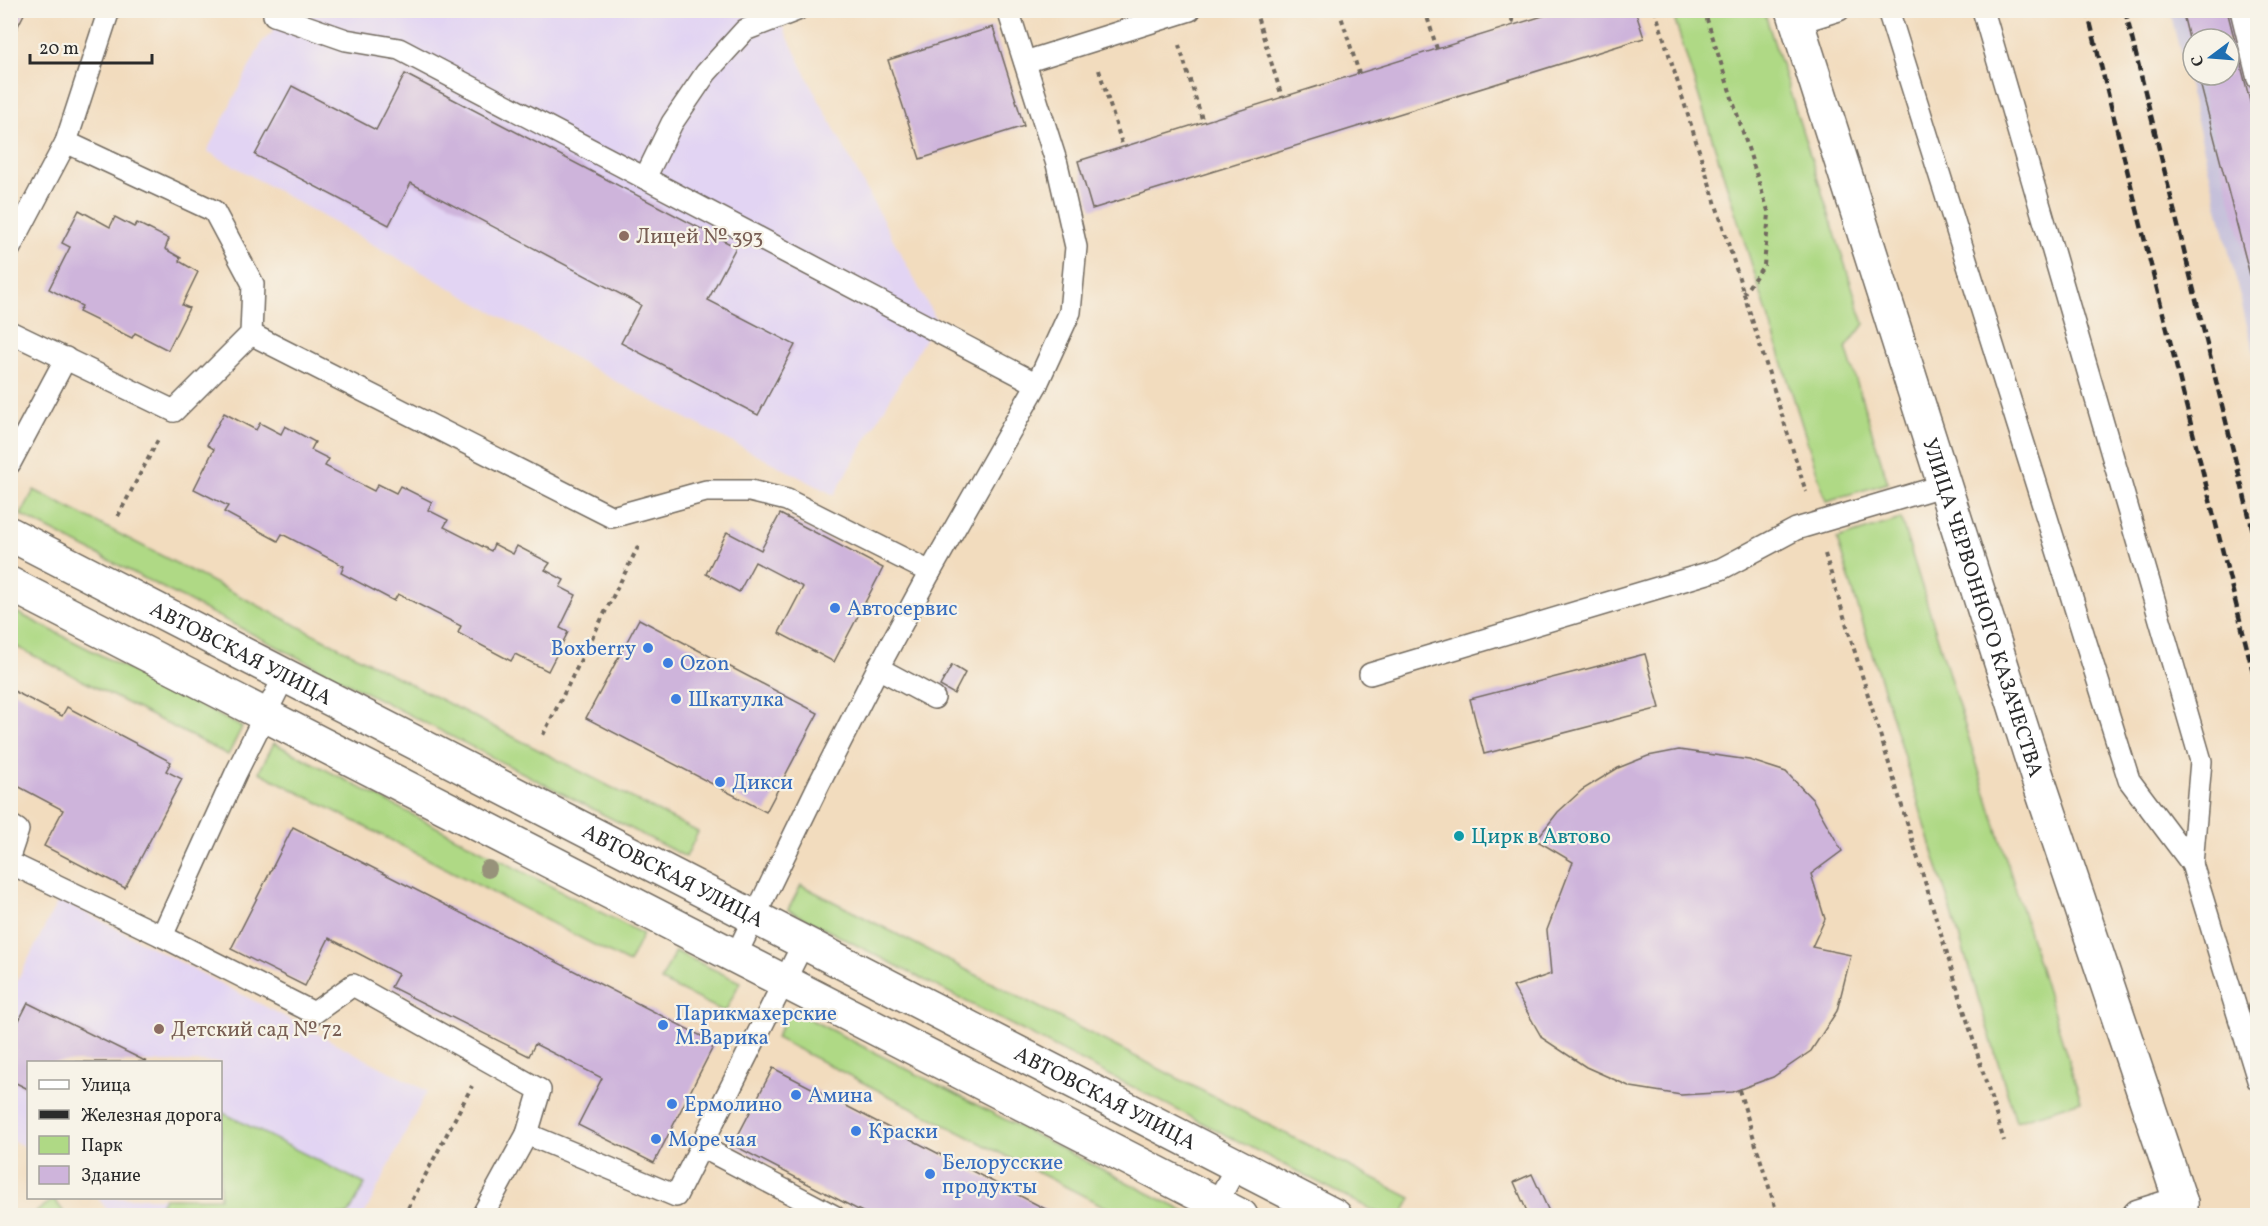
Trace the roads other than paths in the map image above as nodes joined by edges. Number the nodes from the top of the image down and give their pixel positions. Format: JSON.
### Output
{"nodes":[{"id":1,"x":109,"y":10,"type":"edge"},
{"id":2,"x":797,"y":10,"type":"edge"},
{"id":3,"x":1008,"y":10,"type":"edge"},
{"id":4,"x":1839,"y":10,"type":"edge"},
{"id":5,"x":1888,"y":10,"type":"edge"},
{"id":6,"x":1983,"y":10,"type":"edge"},
{"id":7,"x":2241,"y":10,"type":"edge"},
{"id":8,"x":1180,"y":14,"type":"edge"},
{"id":9,"x":274,"y":15,"type":"dead end"},
{"id":10,"x":1795,"y":17,"type":"edge"},
{"id":11,"x":1025,"y":62,"type":"junction"},
{"id":12,"x":2258,"y":79,"type":"edge"},
{"id":13,"x":66,"y":142,"type":"junction"},
{"id":14,"x":645,"y":178,"type":"junction"},
{"id":15,"x":10,"y":248,"type":"edge"},
{"id":16,"x":10,"y":332,"type":"edge"},
{"id":17,"x":251,"y":334,"type":"junction"},
{"id":18,"x":66,"y":358,"type":"junction"},
{"id":19,"x":1037,"y":384,"type":"junction"},
{"id":20,"x":10,"y":463,"type":"edge"},
{"id":21,"x":1945,"y":485,"type":"junction"},
{"id":22,"x":10,"y":534,"type":"edge"},
{"id":23,"x":930,"y":572,"type":"junction"},
{"id":24,"x":10,"y":584,"type":"edge"},
{"id":25,"x":878,"y":668,"type":"junction"},
{"id":26,"x":1370,"y":674,"type":"dead end"},
{"id":27,"x":285,"y":675,"type":"junction"},
{"id":28,"x":934,"y":698,"type":"dead end"},
{"id":29,"x":265,"y":715,"type":"junction"},
{"id":30,"x":10,"y":825,"type":"edge"},
{"id":31,"x":10,"y":854,"type":"edge"},
{"id":32,"x":10,"y":863,"type":"edge"},
{"id":33,"x":2192,"y":864,"type":"junction"},
{"id":34,"x":756,"y":917,"type":"junction"},
{"id":35,"x":162,"y":936,"type":"junction"},
{"id":36,"x":804,"y":942,"type":"junction"},
{"id":37,"x":735,"y":957,"type":"junction"},
{"id":38,"x":784,"y":982,"type":"junction"},
{"id":39,"x":2258,"y":1080,"type":"edge"},
{"id":40,"x":527,"y":1134,"type":"junction"},
{"id":41,"x":702,"y":1147,"type":"junction"},
{"id":42,"x":1237,"y":1165,"type":"junction"},
{"id":43,"x":1223,"y":1211,"type":"edge"},
{"id":44,"x":2186,"y":1211,"type":"edge"},
{"id":45,"x":482,"y":1215,"type":"edge"},
{"id":46,"x":834,"y":1215,"type":"edge"},
{"id":47,"x":1335,"y":1215,"type":"edge"},
{"id":48,"x":2139,"y":1215,"type":"edge"}],
"edges":[{"from":1,"to":13,"type":"lane"},
{"from":2,"to":14,"type":"lane"},
{"from":3,"to":11,"type":"lane"},
{"from":4,"to":10,"type":"lane"},
{"from":5,"to":33,"type":"lane"},
{"from":6,"to":33,"type":"lane"},
{"from":7,"to":12,"type":"lane"},
{"from":8,"to":11,"type":"lane"},
{"from":9,"to":14,"type":"lane"},
{"from":10,"to":21,"type":"street","name":"УЛИЦА ЧЕРВОННОГО КАЗАЧЕСТВА"},
{"from":11,"to":19,"type":"lane"},
{"from":13,"to":15,"type":"lane"},
{"from":13,"to":17,"type":"lane"},
{"from":14,"to":19,"type":"lane"},
{"from":16,"to":18,"type":"lane"},
{"from":17,"to":18,"type":"lane"},
{"from":17,"to":23,"type":"lane"},
{"from":18,"to":20,"type":"lane"},
{"from":19,"to":23,"type":"lane"},
{"from":21,"to":26,"type":"lane"},
{"from":21,"to":44,"type":"street","name":"УЛИЦА ЧЕРВОННОГО КАЗАЧЕСТВА"},
{"from":22,"to":27,"type":"street","name":"АВТОВСКАЯ УЛИЦА"},
{"from":23,"to":25,"type":"lane"},
{"from":24,"to":29,"type":"street","name":"АВТОВСКАЯ УЛИЦА"},
{"from":25,"to":28,"type":"lane"},
{"from":25,"to":34,"type":"lane"},
{"from":27,"to":29,"type":"lane"},
{"from":27,"to":34,"type":"street","name":"АВТОВСКАЯ УЛИЦА"},
{"from":29,"to":35,"type":"lane"},
{"from":29,"to":37,"type":"street","name":"АВТОВСКАЯ УЛИЦА"},
{"from":30,"to":31,"type":"lane"},
{"from":32,"to":35,"type":"lane"},
{"from":33,"to":39,"type":"lane"},
{"from":34,"to":36,"type":"street","name":"АВТОВСКАЯ УЛИЦА"},
{"from":34,"to":37,"type":"lane"},
{"from":35,"to":40,"type":"lane"},
{"from":36,"to":38,"type":"lane"},
{"from":36,"to":42,"type":"street","name":"АВТОВСКАЯ УЛИЦА"},
{"from":37,"to":38,"type":"street","name":"АВТОВСКАЯ УЛИЦА"},
{"from":38,"to":41,"type":"lane"},
{"from":38,"to":43,"type":"street","name":"АВТОВСКАЯ УЛИЦА"},
{"from":40,"to":41,"type":"lane"},
{"from":40,"to":45,"type":"lane"},
{"from":41,"to":46,"type":"lane"},
{"from":42,"to":43,"type":"lane"},
{"from":42,"to":47,"type":"street","name":"АВТОВСКАЯ УЛИЦА"},
{"from":44,"to":48,"type":"street"}]}
